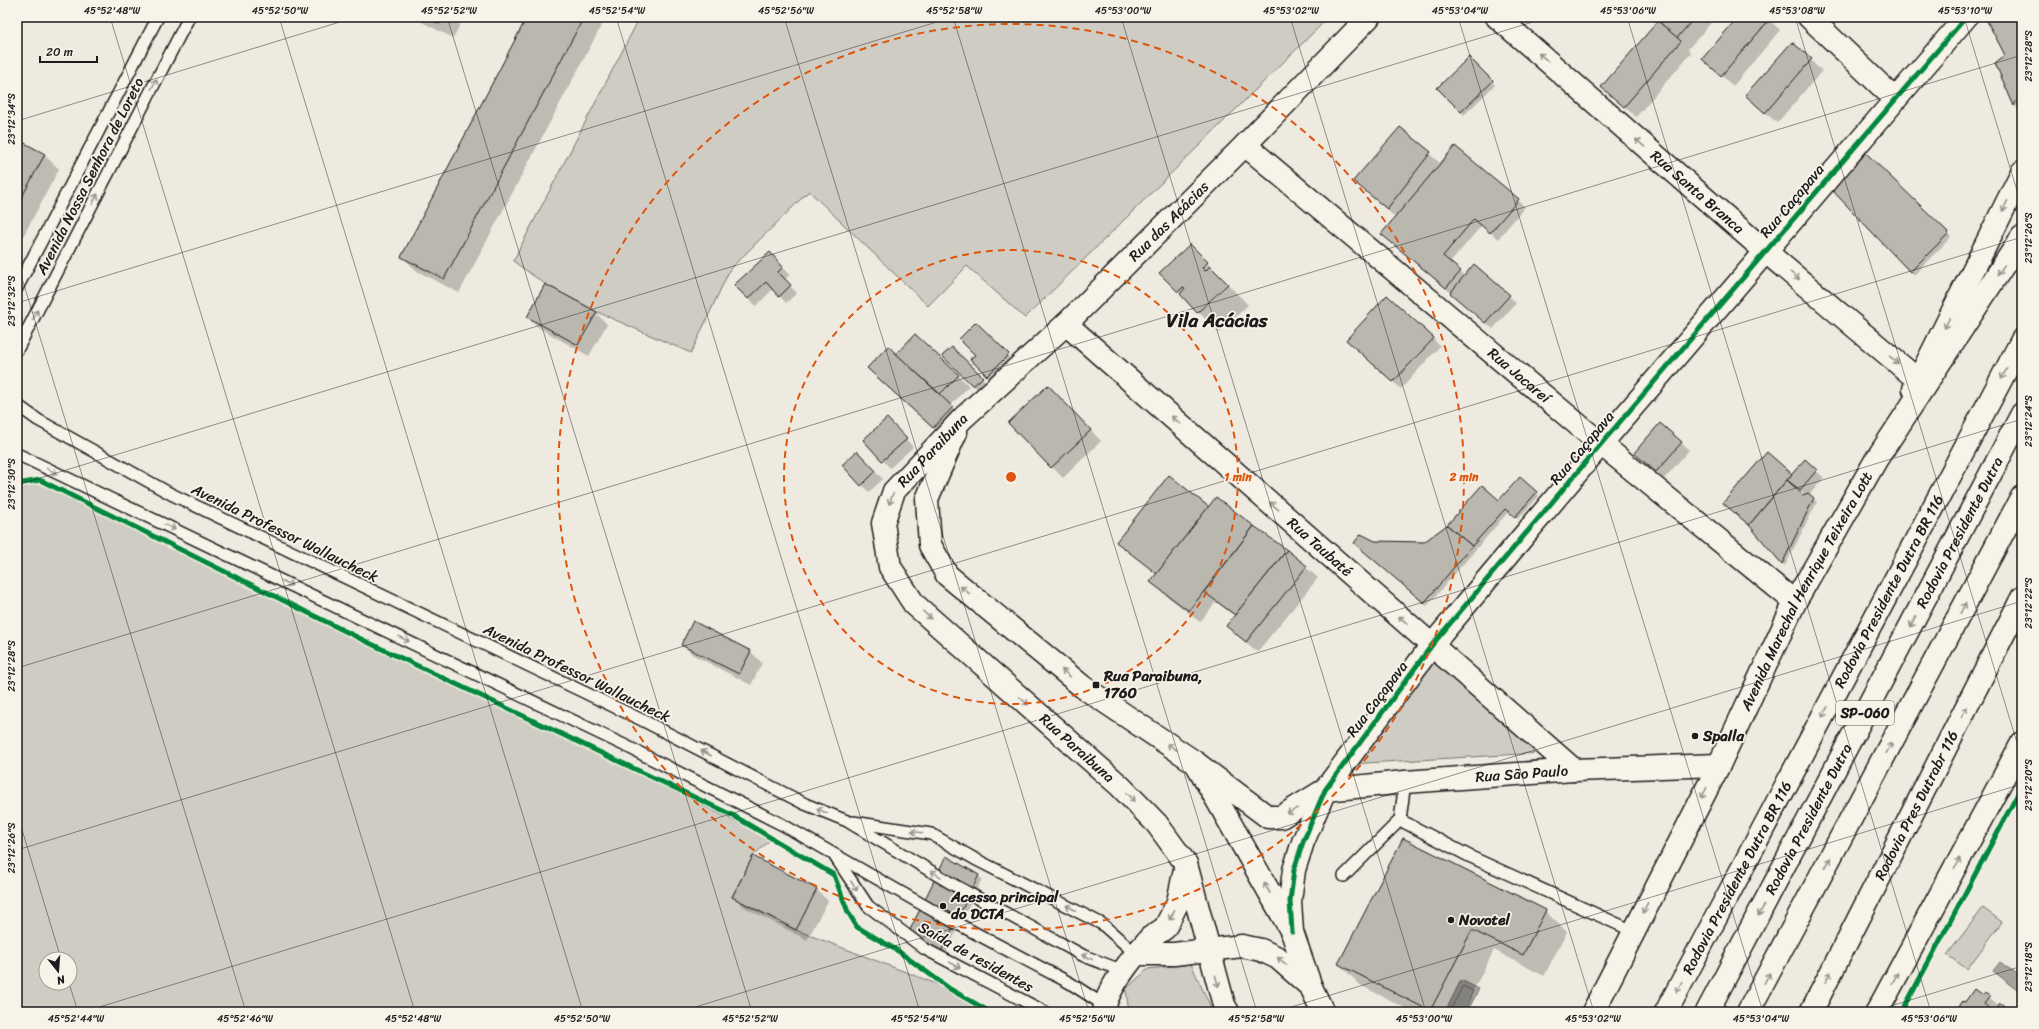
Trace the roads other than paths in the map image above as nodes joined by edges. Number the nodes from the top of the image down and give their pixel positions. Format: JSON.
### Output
{"nodes":[{"id":1,"x":158,"y":17,"type":"edge"},
{"id":2,"x":189,"y":17,"type":"edge"},
{"id":3,"x":1369,"y":17,"type":"edge"},
{"id":4,"x":1497,"y":17,"type":"edge"},
{"id":5,"x":1809,"y":17,"type":"edge"},
{"id":6,"x":1966,"y":17,"type":"edge"},
{"id":7,"x":1895,"y":99,"type":"junction"},
{"id":8,"x":1245,"y":145,"type":"junction"},
{"id":9,"x":2022,"y":172,"type":"edge"},
{"id":10,"x":2022,"y":237,"type":"edge"},
{"id":11,"x":1765,"y":251,"type":"junction"},
{"id":12,"x":17,"y":288,"type":"edge"},
{"id":13,"x":1066,"y":324,"type":"junction"},
{"id":14,"x":2022,"y":340,"type":"edge"},
{"id":15,"x":17,"y":350,"type":"edge"},
{"id":16,"x":1918,"y":380,"type":"junction"},
{"id":17,"x":17,"y":405,"type":"edge"},
{"id":18,"x":2022,"y":414,"type":"edge"},
{"id":19,"x":963,"y":418,"type":"junction"},
{"id":20,"x":1601,"y":444,"type":"junction"},
{"id":21,"x":17,"y":454,"type":"edge"},
{"id":22,"x":1876,"y":460,"type":"junction"},
{"id":23,"x":2022,"y":497,"type":"edge"},
{"id":24,"x":2022,"y":598,"type":"edge"},
{"id":25,"x":1795,"y":602,"type":"junction"},
{"id":26,"x":1432,"y":645,"type":"junction"},
{"id":27,"x":2022,"y":743,"type":"edge"},
{"id":28,"x":1196,"y":763,"type":"junction"},
{"id":29,"x":1719,"y":765,"type":"junction"},
{"id":30,"x":1574,"y":770,"type":"junction"},
{"id":31,"x":1405,"y":782,"type":"junction"},
{"id":32,"x":1324,"y":790,"type":"junction"},
{"id":33,"x":1400,"y":820,"type":"junction"},
{"id":34,"x":847,"y":821,"type":"junction"},
{"id":35,"x":832,"y":853,"type":"junction"},
{"id":36,"x":1186,"y":864,"type":"junction"},
{"id":37,"x":1344,"y":876,"type":"dead end"},
{"id":38,"x":1633,"y":931,"type":"junction"},
{"id":39,"x":1292,"y":932,"type":"junction"},
{"id":40,"x":1208,"y":950,"type":"junction"},
{"id":41,"x":1136,"y":954,"type":"junction"},
{"id":42,"x":1123,"y":971,"type":"junction"},
{"id":43,"x":1311,"y":987,"type":"junction"},
{"id":44,"x":1104,"y":1009,"type":"edge"},
{"id":45,"x":1045,"y":1012,"type":"edge"},
{"id":46,"x":1228,"y":1012,"type":"edge"},
{"id":47,"x":1323,"y":1012,"type":"edge"},
{"id":48,"x":1593,"y":1012,"type":"edge"},
{"id":49,"x":1666,"y":1012,"type":"edge"},
{"id":50,"x":1707,"y":1012,"type":"edge"},
{"id":51,"x":1748,"y":1012,"type":"edge"},
{"id":52,"x":1811,"y":1012,"type":"edge"},
{"id":53,"x":1877,"y":1012,"type":"edge"}],
"edges":[{"from":1,"to":12,"type":"lane","name":"Avenida Nossa Senhora de Loreto"},
{"from":15,"to":2,"type":"lane","name":"Avenida Nossa Senhora de Loreto","one_way":true},
{"from":3,"to":8,"type":"main road","name":"Rua das Acácias"},
{"from":11,"to":4,"type":"main road","name":"Rua Santa Branca","one_way":true},
{"from":5,"to":7,"type":"main road"},
{"from":6,"to":7,"type":"main road","name":"Rua Caçapava"},
{"from":7,"to":11,"type":"main road","name":"Rua Caçapava"},
{"from":8,"to":13,"type":"main road","name":"Rua das Acácias"},
{"from":8,"to":20,"type":"main road","name":"Rua Jacareí"},
{"from":9,"to":16,"type":"main road","name":"Avenida Marechal Henrique Teixeira Lott","one_way":true},
{"from":10,"to":22,"type":"main road","one_way":true},
{"from":11,"to":16,"type":"main road","name":"Rua Santa Branca","one_way":true},
{"from":11,"to":20,"type":"main road","name":"Rua Caçapava"},
{"from":13,"to":19,"type":"main road","name":"Rua das Acácias"},
{"from":26,"to":13,"type":"main road","name":"Rua Taubaté","one_way":true},
{"from":14,"to":49,"type":"main road","name":"Rodovia Presidente Dutra BR 116","one_way":true},
{"from":16,"to":22,"type":"main road","name":"Avenida Marechal Henrique Teixeira Lott"},
{"from":34,"to":17,"type":"lane","name":"Avenida Professor Wallaucheck","one_way":true},
{"from":18,"to":50,"type":"main road","name":"Rodovia Presidente Dutra","number":"SP-060","one_way":true},
{"from":28,"to":19,"type":"main road","name":"Rua Paraibuna","one_way":true},
{"from":19,"to":36,"type":"main road","name":"Rua Paraibuna","one_way":true},
{"from":20,"to":25,"type":"main road","name":"Rua Jacareí"},
{"from":20,"to":26,"type":"main road","name":"Rua Caçapava"},
{"from":21,"to":35,"type":"lane","one_way":true},
{"from":22,"to":25,"type":"main road","name":"Avenida Marechal Henrique Teixeira Lott"},
{"from":51,"to":23,"type":"main road","number":"SP-060","one_way":true},
{"from":52,"to":24,"type":"main road","name":"Rodovia Pres Dutrabr 116","one_way":true},
{"from":25,"to":29,"type":"main road","name":"Avenida Marechal Henrique Teixeira Lott"},
{"from":26,"to":30,"type":"main road","name":"Rua Taubaté"},
{"from":26,"to":32,"type":"main road","name":"Rua Caçapava"},
{"from":53,"to":27,"type":"main road","one_way":true},
{"from":32,"to":28,"type":"main road","name":"Rua Paraibuna","one_way":true},
{"from":39,"to":28,"type":"main road","name":"Rua Paraibuna","one_way":true},
{"from":29,"to":30,"type":"main road","name":"Rua São Paulo"},
{"from":29,"to":38,"type":"main road","name":"Avenida Marechal Henrique Teixeira Lott","one_way":true},
{"from":30,"to":31,"type":"main road","name":"Rua São Paulo"},
{"from":31,"to":32,"type":"main road","name":"Rua São Paulo"},
{"from":31,"to":33,"type":"lane"},
{"from":32,"to":39,"type":"main road","name":"Rua Caçapava"},
{"from":33,"to":37,"type":"lane"},
{"from":33,"to":38,"type":"lane"},
{"from":41,"to":34,"type":"lane","one_way":true},
{"from":42,"to":34,"type":"lane","name":"Avenida Professor Wallaucheck","one_way":true},
{"from":35,"to":44,"type":"lane"},
{"from":35,"to":45,"type":"lane","name":"Saída de residentes","one_way":true},
{"from":36,"to":40,"type":"main road","name":"Rua Paraibuna"},
{"from":36,"to":41,"type":"main road","one_way":true},
{"from":38,"to":48,"type":"main road","name":"Avenida Marechal Henrique Teixeira Lott"},
{"from":39,"to":43,"type":"main road","name":"Rua Paraibuna"},
{"from":40,"to":41,"type":"main road"},
{"from":43,"to":40,"type":"main road","one_way":true},
{"from":40,"to":46,"type":"main road","name":"Rua Paraibuna","one_way":true},
{"from":41,"to":42,"type":"main road"},
{"from":42,"to":44,"type":"main road"},
{"from":43,"to":47,"type":"main road","name":"Rua Paraibuna"}]}
